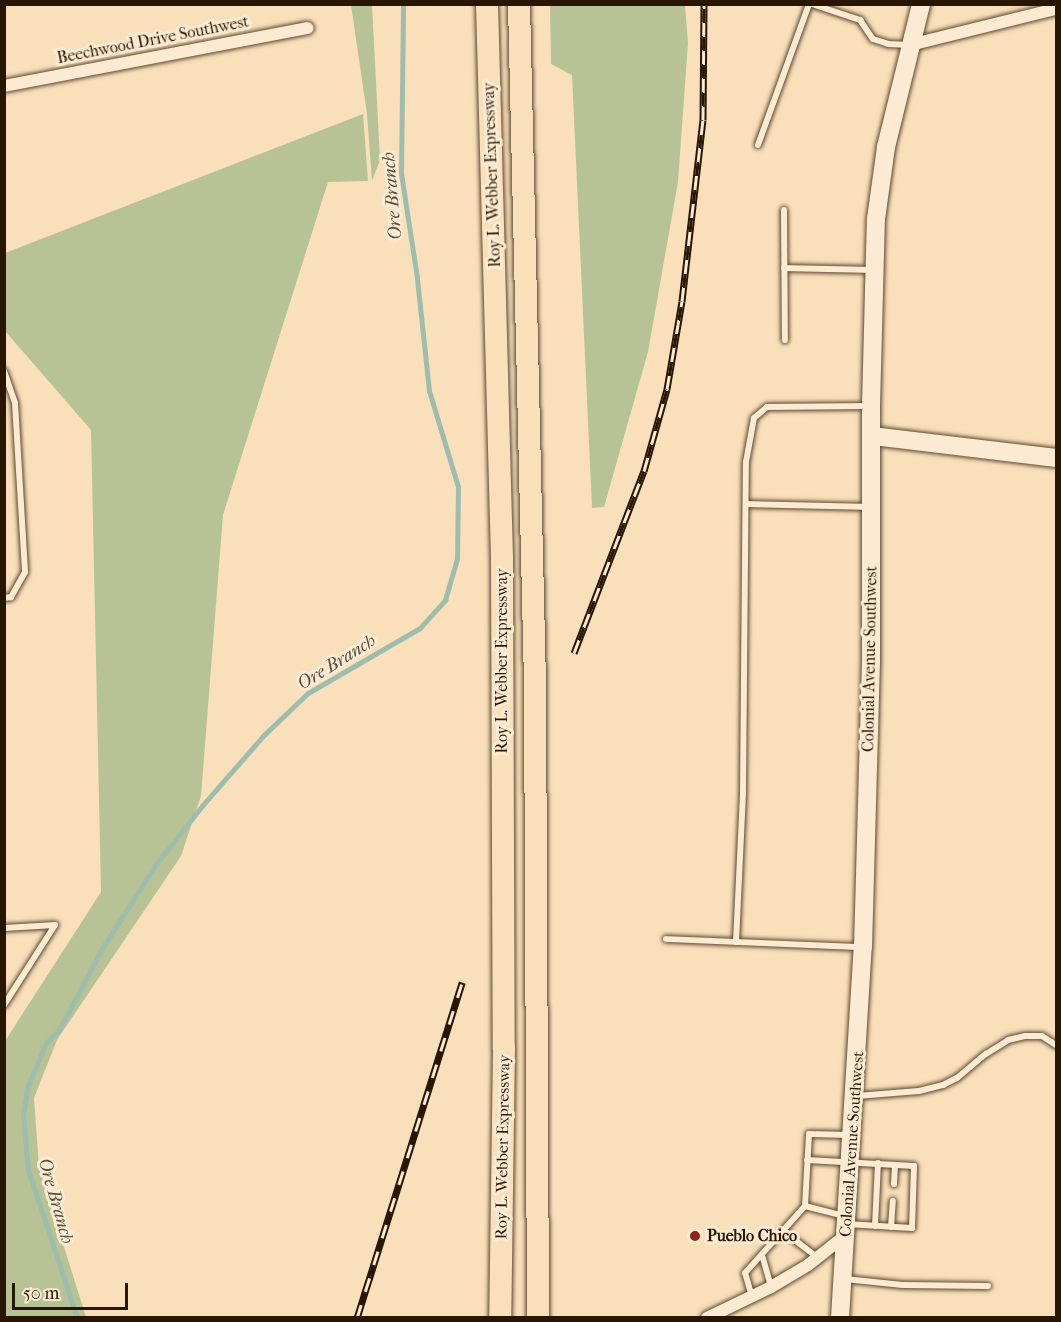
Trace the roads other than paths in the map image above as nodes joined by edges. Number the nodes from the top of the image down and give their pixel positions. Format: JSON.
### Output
{"nodes":[{"id":1,"x":487,"y":4,"type":"edge"},
{"id":2,"x":519,"y":4,"type":"edge"},
{"id":3,"x":811,"y":4,"type":"edge"},
{"id":4,"x":921,"y":4,"type":"edge"},
{"id":5,"x":1056,"y":9,"type":"edge"},
{"id":6,"x":307,"y":28,"type":"dead end"},
{"id":7,"x":910,"y":45,"type":"junction"},
{"id":8,"x":4,"y":86,"type":"edge"},
{"id":9,"x":758,"y":145,"type":"dead end"},
{"id":10,"x":783,"y":210,"type":"dead end"},
{"id":11,"x":784,"y":268,"type":"junction"},
{"id":12,"x":873,"y":270,"type":"junction"},
{"id":13,"x":785,"y":340,"type":"dead end"},
{"id":14,"x":5,"y":371,"type":"edge"},
{"id":15,"x":871,"y":406,"type":"junction"},
{"id":16,"x":872,"y":436,"type":"junction"},
{"id":17,"x":1056,"y":458,"type":"edge"},
{"id":18,"x":746,"y":504,"type":"junction"},
{"id":19,"x":873,"y":507,"type":"junction"},
{"id":20,"x":4,"y":598,"type":"edge"},
{"id":21,"x":4,"y":928,"type":"edge"},
{"id":22,"x":666,"y":939,"type":"dead end"},
{"id":23,"x":736,"y":942,"type":"junction"},
{"id":24,"x":863,"y":947,"type":"junction"},
{"id":25,"x":4,"y":1005,"type":"edge"},
{"id":26,"x":1056,"y":1045,"type":"edge"},
{"id":27,"x":856,"y":1096,"type":"junction"},
{"id":28,"x":853,"y":1136,"type":"junction"},
{"id":29,"x":807,"y":1160,"type":"junction"},
{"id":30,"x":851,"y":1161,"type":"junction"},
{"id":31,"x":878,"y":1163,"type":"junction"},
{"id":32,"x":896,"y":1165,"type":"junction"},
{"id":33,"x":894,"y":1184,"type":"dead end"},
{"id":34,"x":893,"y":1201,"type":"dead end"},
{"id":35,"x":805,"y":1206,"type":"junction"},
{"id":36,"x":846,"y":1226,"type":"junction"},
{"id":37,"x":874,"y":1226,"type":"junction"},
{"id":38,"x":891,"y":1227,"type":"junction"},
{"id":39,"x":539,"y":1229,"type":"junction"},
{"id":40,"x":783,"y":1231,"type":"junction"},
{"id":41,"x":762,"y":1254,"type":"junction"},
{"id":42,"x":818,"y":1257,"type":"junction"},
{"id":43,"x":843,"y":1279,"type":"junction"},
{"id":44,"x":988,"y":1286,"type":"dead end"},
{"id":45,"x":771,"y":1287,"type":"junction"},
{"id":46,"x":752,"y":1297,"type":"junction"},
{"id":47,"x":500,"y":1317,"type":"edge"},
{"id":48,"x":538,"y":1317,"type":"edge"},
{"id":49,"x":548,"y":1317,"type":"edge"},
{"id":50,"x":707,"y":1317,"type":"edge"},
{"id":51,"x":840,"y":1317,"type":"edge"}],
"edges":[{"from":1,"to":47,"type":"highway","name":"Roy L. Webber Expressway"},
{"from":2,"to":39,"type":"highway","name":"Roy L. Webber Expressway"},
{"from":3,"to":7,"type":"lane"},
{"from":3,"to":9,"type":"lane"},
{"from":4,"to":7,"type":"main road","name":"Colonial Avenue Southwest"},
{"from":5,"to":7,"type":"street"},
{"from":6,"to":8,"type":"street","name":"Beechwood Drive Southwest"},
{"from":7,"to":12,"type":"main road","name":"Colonial Avenue Southwest"},
{"from":10,"to":11,"type":"lane"},
{"from":11,"to":12,"type":"lane"},
{"from":11,"to":13,"type":"lane"},
{"from":12,"to":15,"type":"main road","name":"Colonial Avenue Southwest"},
{"from":14,"to":20,"type":"lane"},
{"from":15,"to":16,"type":"main road","name":"Colonial Avenue Southwest"},
{"from":15,"to":18,"type":"lane"},
{"from":16,"to":17,"type":"main road"},
{"from":16,"to":19,"type":"main road","name":"Colonial Avenue Southwest"},
{"from":18,"to":19,"type":"lane"},
{"from":18,"to":23,"type":"lane"},
{"from":19,"to":24,"type":"main road","name":"Colonial Avenue Southwest"},
{"from":21,"to":25,"type":"lane"},
{"from":22,"to":23,"type":"lane"},
{"from":23,"to":24,"type":"lane"},
{"from":24,"to":27,"type":"main road","name":"Colonial Avenue Southwest"},
{"from":26,"to":27,"type":"lane"},
{"from":27,"to":28,"type":"main road","name":"Colonial Avenue Southwest"},
{"from":28,"to":29,"type":"lane"},
{"from":28,"to":30,"type":"main road","name":"Colonial Avenue Southwest"},
{"from":29,"to":30,"type":"lane"},
{"from":29,"to":35,"type":"lane"},
{"from":30,"to":31,"type":"lane"},
{"from":30,"to":36,"type":"main road","name":"Colonial Avenue Southwest"},
{"from":31,"to":32,"type":"lane"},
{"from":31,"to":37,"type":"lane"},
{"from":32,"to":33,"type":"lane"},
{"from":32,"to":38,"type":"lane"},
{"from":34,"to":38,"type":"lane"},
{"from":35,"to":36,"type":"lane"},
{"from":35,"to":40,"type":"lane"},
{"from":36,"to":37,"type":"lane"},
{"from":36,"to":42,"type":"street"},
{"from":36,"to":43,"type":"main road","name":"Colonial Avenue Southwest"},
{"from":37,"to":38,"type":"lane"},
{"from":39,"to":48,"type":"highway","name":"Roy L. Webber Expressway"},
{"from":39,"to":49,"type":"highway"},
{"from":40,"to":41,"type":"lane"},
{"from":40,"to":42,"type":"lane"},
{"from":41,"to":45,"type":"lane"},
{"from":41,"to":46,"type":"lane"},
{"from":42,"to":45,"type":"street"},
{"from":43,"to":44,"type":"lane"},
{"from":43,"to":51,"type":"main road","name":"Colonial Avenue Southwest"},
{"from":45,"to":46,"type":"street"},
{"from":46,"to":50,"type":"street"}]}
